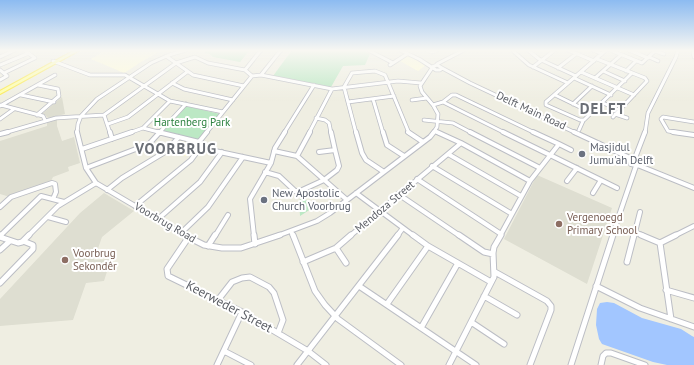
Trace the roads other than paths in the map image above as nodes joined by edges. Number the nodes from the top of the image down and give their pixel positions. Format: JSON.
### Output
{"nodes":[{"id":1,"x":16,"y":67,"type":"edge"},
{"id":2,"x":44,"y":67,"type":"edge"},
{"id":3,"x":45,"y":67,"type":"edge"},
{"id":4,"x":68,"y":67,"type":"edge"},
{"id":5,"x":145,"y":67,"type":"edge"},
{"id":6,"x":170,"y":67,"type":"edge"},
{"id":7,"x":181,"y":67,"type":"edge"},
{"id":8,"x":229,"y":67,"type":"edge"},
{"id":9,"x":247,"y":67,"type":"edge"},
{"id":10,"x":268,"y":67,"type":"edge"},
{"id":11,"x":432,"y":67,"type":"joint"},
{"id":12,"x":534,"y":67,"type":"edge"},
{"id":13,"x":587,"y":67,"type":"edge"},
{"id":14,"x":607,"y":67,"type":"edge"},
{"id":15,"x":617,"y":67,"type":"edge"},
{"id":16,"x":630,"y":67,"type":"edge"},
{"id":17,"x":670,"y":67,"type":"edge"},
{"id":18,"x":558,"y":68,"type":"edge"},
{"id":19,"x":440,"y":69,"type":"junction"},
{"id":20,"x":0,"y":70,"type":"edge"},
{"id":21,"x":245,"y":70,"type":"junction"},
{"id":22,"x":603,"y":71,"type":"junction"},
{"id":23,"x":626,"y":71,"type":"junction"},
{"id":24,"x":187,"y":72,"type":"junction"},
{"id":25,"x":581,"y":72,"type":"junction"},
{"id":26,"x":4,"y":73,"type":"junction"},
{"id":27,"x":632,"y":73,"type":"junction"},
{"id":28,"x":55,"y":75,"type":"dead end"},
{"id":29,"x":252,"y":76,"type":"junction"},
{"id":30,"x":261,"y":76,"type":"junction"},
{"id":31,"x":130,"y":77,"type":"junction"},
{"id":32,"x":425,"y":77,"type":"junction"},
{"id":33,"x":575,"y":77,"type":"junction"},
{"id":34,"x":595,"y":78,"type":"junction"},
{"id":35,"x":0,"y":80,"type":"edge"},
{"id":36,"x":625,"y":81,"type":"junction"},
{"id":37,"x":388,"y":82,"type":"junction"},
{"id":38,"x":172,"y":83,"type":"junction"},
{"id":39,"x":568,"y":83,"type":"junction"},
{"id":40,"x":421,"y":84,"type":"junction"},
{"id":41,"x":38,"y":85,"type":"junction"},
{"id":42,"x":314,"y":85,"type":"junction"},
{"id":43,"x":144,"y":86,"type":"junction"},
{"id":44,"x":244,"y":86,"type":"junction"},
{"id":45,"x":592,"y":86,"type":"junction"},
{"id":46,"x":344,"y":87,"type":"junction"},
{"id":47,"x":618,"y":88,"type":"junction"},
{"id":48,"x":332,"y":89,"type":"junction"},
{"id":49,"x":0,"y":90,"type":"edge"},
{"id":50,"x":0,"y":93,"type":"edge"},
{"id":51,"x":157,"y":93,"type":"junction"},
{"id":52,"x":21,"y":95,"type":"junction"},
{"id":53,"x":555,"y":95,"type":"junction"},
{"id":54,"x":611,"y":95,"type":"junction"},
{"id":55,"x":634,"y":95,"type":"junction"},
{"id":56,"x":394,"y":96,"type":"junction"},
{"id":57,"x":427,"y":98,"type":"junction"},
{"id":58,"x":373,"y":99,"type":"junction"},
{"id":59,"x":232,"y":100,"type":"junction"},
{"id":60,"x":412,"y":100,"type":"dead end"},
{"id":61,"x":170,"y":101,"type":"junction"},
{"id":62,"x":54,"y":102,"type":"junction"},
{"id":63,"x":348,"y":102,"type":"junction"},
{"id":64,"x":443,"y":102,"type":"junction"},
{"id":65,"x":603,"y":103,"type":"junction"},
{"id":66,"x":186,"y":104,"type":"junction"},
{"id":67,"x":433,"y":104,"type":"junction"},
{"id":68,"x":573,"y":104,"type":"junction"},
{"id":69,"x":0,"y":106,"type":"edge"},
{"id":70,"x":14,"y":109,"type":"junction"},
{"id":71,"x":619,"y":110,"type":"junction"},
{"id":72,"x":223,"y":112,"type":"junction"},
{"id":73,"x":592,"y":113,"type":"junction"},
{"id":74,"x":37,"y":115,"type":"junction"},
{"id":75,"x":104,"y":115,"type":"junction"},
{"id":76,"x":81,"y":116,"type":"junction"},
{"id":77,"x":316,"y":118,"type":"junction"},
{"id":78,"x":627,"y":118,"type":"dead end"},
{"id":79,"x":0,"y":119,"type":"edge"},
{"id":80,"x":45,"y":120,"type":"junction"},
{"id":81,"x":424,"y":120,"type":"dead end"},
{"id":82,"x":438,"y":121,"type":"junction"},
{"id":83,"x":583,"y":121,"type":"junction"},
{"id":84,"x":694,"y":122,"type":"edge"},
{"id":85,"x":108,"y":124,"type":"junction"},
{"id":86,"x":143,"y":128,"type":"junction"},
{"id":87,"x":578,"y":130,"type":"dead end"},
{"id":88,"x":435,"y":131,"type":"junction"},
{"id":89,"x":160,"y":132,"type":"junction"},
{"id":90,"x":0,"y":134,"type":"edge"},
{"id":91,"x":694,"y":135,"type":"edge"},
{"id":92,"x":179,"y":137,"type":"junction"},
{"id":93,"x":112,"y":139,"type":"junction"},
{"id":94,"x":199,"y":142,"type":"junction"},
{"id":95,"x":423,"y":142,"type":"junction"},
{"id":96,"x":461,"y":143,"type":"junction"},
{"id":97,"x":559,"y":144,"type":"junction"},
{"id":98,"x":201,"y":148,"type":"junction"},
{"id":99,"x":82,"y":150,"type":"junction"},
{"id":100,"x":335,"y":150,"type":"junction"},
{"id":101,"x":571,"y":150,"type":"dead end"},
{"id":102,"x":274,"y":151,"type":"junction"},
{"id":103,"x":222,"y":152,"type":"junction"},
{"id":104,"x":319,"y":152,"type":"dead end"},
{"id":105,"x":448,"y":154,"type":"junction"},
{"id":106,"x":550,"y":155,"type":"junction"},
{"id":107,"x":297,"y":156,"type":"junction"},
{"id":108,"x":404,"y":156,"type":"junction"},
{"id":109,"x":243,"y":157,"type":"junction"},
{"id":110,"x":635,"y":162,"type":"junction"},
{"id":111,"x":271,"y":163,"type":"junction"},
{"id":112,"x":432,"y":166,"type":"junction"},
{"id":113,"x":86,"y":168,"type":"junction"},
{"id":114,"x":540,"y":168,"type":"junction"},
{"id":115,"x":577,"y":168,"type":"junction"},
{"id":116,"x":265,"y":172,"type":"junction"},
{"id":117,"x":384,"y":172,"type":"junction"},
{"id":118,"x":417,"y":179,"type":"junction"},
{"id":119,"x":324,"y":180,"type":"junction"},
{"id":120,"x":601,"y":180,"type":"junction"},
{"id":121,"x":530,"y":181,"type":"junction"},
{"id":122,"x":567,"y":181,"type":"dead end"},
{"id":123,"x":96,"y":183,"type":"junction"},
{"id":124,"x":617,"y":188,"type":"dead end"},
{"id":125,"x":694,"y":188,"type":"edge"},
{"id":126,"x":107,"y":190,"type":"junction"},
{"id":127,"x":356,"y":193,"type":"junction"},
{"id":128,"x":593,"y":193,"type":"dead end"},
{"id":129,"x":398,"y":194,"type":"junction"},
{"id":130,"x":522,"y":196,"type":"junction"},
{"id":131,"x":53,"y":199,"type":"junction"},
{"id":132,"x":347,"y":200,"type":"junction"},
{"id":133,"x":64,"y":202,"type":"junction"},
{"id":134,"x":135,"y":206,"type":"junction"},
{"id":135,"x":0,"y":207,"type":"edge"},
{"id":136,"x":379,"y":210,"type":"junction"},
{"id":137,"x":640,"y":212,"type":"dead end"},
{"id":138,"x":228,"y":214,"type":"dead end"},
{"id":139,"x":512,"y":214,"type":"junction"},
{"id":140,"x":48,"y":217,"type":"junction"},
{"id":141,"x":158,"y":219,"type":"junction"},
{"id":142,"x":66,"y":222,"type":"dead end"},
{"id":143,"x":694,"y":226,"type":"edge"},
{"id":144,"x":402,"y":228,"type":"junction"},
{"id":145,"x":291,"y":231,"type":"junction"},
{"id":146,"x":635,"y":232,"type":"junction"},
{"id":147,"x":181,"y":233,"type":"junction"},
{"id":148,"x":501,"y":234,"type":"junction"},
{"id":149,"x":0,"y":236,"type":"edge"},
{"id":150,"x":188,"y":238,"type":"junction"},
{"id":151,"x":10,"y":241,"type":"junction"},
{"id":152,"x":23,"y":241,"type":"junction"},
{"id":153,"x":660,"y":243,"type":"junction"},
{"id":154,"x":255,"y":244,"type":"junction"},
{"id":155,"x":208,"y":246,"type":"junction"},
{"id":156,"x":428,"y":246,"type":"junction"},
{"id":157,"x":336,"y":248,"type":"junction"},
{"id":158,"x":0,"y":250,"type":"edge"},
{"id":159,"x":493,"y":254,"type":"junction"},
{"id":160,"x":303,"y":262,"type":"junction"},
{"id":161,"x":627,"y":262,"type":"dead end"},
{"id":162,"x":346,"y":263,"type":"dead end"},
{"id":163,"x":458,"y":263,"type":"junction"},
{"id":164,"x":495,"y":272,"type":"junction"},
{"id":165,"x":491,"y":282,"type":"junction"},
{"id":166,"x":0,"y":283,"type":"edge"},
{"id":167,"x":358,"y":286,"type":"junction"},
{"id":168,"x":596,"y":286,"type":"junction"},
{"id":169,"x":666,"y":290,"type":"junction"},
{"id":170,"x":484,"y":296,"type":"junction"},
{"id":171,"x":694,"y":298,"type":"edge"},
{"id":172,"x":218,"y":300,"type":"junction"},
{"id":173,"x":387,"y":304,"type":"junction"},
{"id":174,"x":242,"y":312,"type":"junction"},
{"id":175,"x":517,"y":315,"type":"dead end"},
{"id":176,"x":335,"y":316,"type":"junction"},
{"id":177,"x":670,"y":319,"type":"junction"},
{"id":178,"x":471,"y":322,"type":"junction"},
{"id":179,"x":694,"y":327,"type":"edge"},
{"id":180,"x":421,"y":328,"type":"junction"},
{"id":181,"x":278,"y":333,"type":"junction"},
{"id":182,"x":504,"y":344,"type":"dead end"},
{"id":183,"x":224,"y":351,"type":"junction"},
{"id":184,"x":308,"y":351,"type":"junction"},
{"id":185,"x":456,"y":351,"type":"junction"},
{"id":186,"x":217,"y":365,"type":"edge"},
{"id":187,"x":251,"y":365,"type":"edge"},
{"id":188,"x":297,"y":365,"type":"edge"},
{"id":189,"x":326,"y":365,"type":"edge"},
{"id":190,"x":401,"y":365,"type":"edge"},
{"id":191,"x":449,"y":365,"type":"edge"},
{"id":192,"x":476,"y":365,"type":"edge"},
{"id":193,"x":530,"y":365,"type":"edge"},
{"id":194,"x":570,"y":365,"type":"edge"},
{"id":195,"x":602,"y":365,"type":"edge"},
{"id":196,"x":645,"y":365,"type":"edge"}],
"edges":[{"from":1,"to":26,"type":"street"},
{"from":2,"to":49,"type":"main road"},
{"from":3,"to":50,"type":"main road"},
{"from":4,"to":31,"type":"street"},
{"from":5,"to":31,"type":"street"},
{"from":6,"to":43,"type":"street"},
{"from":7,"to":24,"type":"street"},
{"from":8,"to":21,"type":"street"},
{"from":9,"to":21,"type":"street"},
{"from":10,"to":30,"type":"street"},
{"from":11,"to":19,"type":"street"},
{"from":11,"to":32,"type":"street"},
{"from":12,"to":39,"type":"street"},
{"from":13,"to":25,"type":"street"},
{"from":14,"to":22,"type":"street"},
{"from":15,"to":23,"type":"street"},
{"from":16,"to":23,"type":"street"},
{"from":17,"to":110,"type":"street"},
{"from":18,"to":33,"type":"street"},
{"from":19,"to":32,"type":"street"},
{"from":19,"to":110,"type":"street","name":"Delft Main Road"},
{"from":20,"to":26,"type":"street"},
{"from":21,"to":29,"type":"street"},
{"from":22,"to":34,"type":"street"},
{"from":22,"to":36,"type":"street"},
{"from":23,"to":27,"type":"street"},
{"from":24,"to":38,"type":"street"},
{"from":24,"to":44,"type":"street"},
{"from":25,"to":33,"type":"street"},
{"from":25,"to":34,"type":"street"},
{"from":26,"to":35,"type":"street"},
{"from":27,"to":36,"type":"street"},
{"from":27,"to":55,"type":"street"},
{"from":28,"to":41,"type":"street"},
{"from":29,"to":30,"type":"street"},
{"from":29,"to":44,"type":"street"},
{"from":30,"to":42,"type":"street"},
{"from":31,"to":43,"type":"street"},
{"from":31,"to":76,"type":"street"},
{"from":32,"to":40,"type":"street"},
{"from":33,"to":39,"type":"street"},
{"from":33,"to":45,"type":"street"},
{"from":34,"to":47,"type":"street"},
{"from":36,"to":47,"type":"street"},
{"from":37,"to":40,"type":"street"},
{"from":37,"to":46,"type":"street"},
{"from":37,"to":46,"type":"street"},
{"from":37,"to":56,"type":"street"},
{"from":38,"to":51,"type":"street"},
{"from":38,"to":59,"type":"street"},
{"from":39,"to":53,"type":"street"},
{"from":40,"to":57,"type":"street"},
{"from":41,"to":52,"type":"street"},
{"from":41,"to":62,"type":"street"},
{"from":42,"to":48,"type":"street"},
{"from":42,"to":102,"type":"street"},
{"from":43,"to":51,"type":"street"},
{"from":43,"to":75,"type":"street"},
{"from":44,"to":59,"type":"street"},
{"from":45,"to":54,"type":"street"},
{"from":45,"to":68,"type":"street"},
{"from":46,"to":48,"type":"street"},
{"from":46,"to":63,"type":"street"},
{"from":47,"to":54,"type":"street"},
{"from":47,"to":55,"type":"street"},
{"from":48,"to":77,"type":"street"},
{"from":51,"to":61,"type":"street"},
{"from":51,"to":85,"type":"street"},
{"from":52,"to":62,"type":"street"},
{"from":52,"to":69,"type":"street"},
{"from":53,"to":68,"type":"street"},
{"from":53,"to":83,"type":"street"},
{"from":54,"to":65,"type":"street"},
{"from":55,"to":71,"type":"street"},
{"from":56,"to":58,"type":"street"},
{"from":56,"to":95,"type":"street"},
{"from":57,"to":60,"type":"street"},
{"from":57,"to":67,"type":"street"},
{"from":58,"to":63,"type":"street"},
{"from":58,"to":108,"type":"street"},
{"from":59,"to":72,"type":"street"},
{"from":61,"to":66,"type":"street"},
{"from":61,"to":86,"type":"street"},
{"from":62,"to":74,"type":"street"},
{"from":63,"to":117,"type":"street"},
{"from":64,"to":67,"type":"street"},
{"from":64,"to":97,"type":"street"},
{"from":64,"to":106,"type":"street"},
{"from":65,"to":71,"type":"street"},
{"from":65,"to":73,"type":"street"},
{"from":66,"to":72,"type":"street"},
{"from":66,"to":89,"type":"street"},
{"from":67,"to":82,"type":"street"},
{"from":68,"to":73,"type":"street"},
{"from":69,"to":70,"type":"street"},
{"from":70,"to":74,"type":"street"},
{"from":70,"to":79,"type":"street"},
{"from":71,"to":78,"type":"street"},
{"from":72,"to":94,"type":"street"},
{"from":73,"to":83,"type":"street"},
{"from":74,"to":80,"type":"street"},
{"from":75,"to":76,"type":"street"},
{"from":75,"to":85,"type":"street"},
{"from":76,"to":80,"type":"street"},
{"from":76,"to":99,"type":"street","name":"Voorbrug Road"},
{"from":77,"to":100,"type":"street"},
{"from":77,"to":107,"type":"street"},
{"from":80,"to":90,"type":"street"},
{"from":81,"to":82,"type":"street"},
{"from":82,"to":88,"type":"street"},
{"from":82,"to":114,"type":"street"},
{"from":83,"to":87,"type":"street"},
{"from":84,"to":91,"type":"street"},
{"from":85,"to":93,"type":"street"},
{"from":86,"to":89,"type":"street"},
{"from":86,"to":93,"type":"street"},
{"from":88,"to":95,"type":"street","name":"Voorbrug Road"},
{"from":88,"to":96,"type":"street"},
{"from":89,"to":92,"type":"street"},
{"from":89,"to":113,"type":"street"},
{"from":92,"to":94,"type":"street"},
{"from":92,"to":126,"type":"street"},
{"from":93,"to":99,"type":"street"},
{"from":94,"to":98,"type":"street"},
{"from":95,"to":108,"type":"street","name":"Voorbrug Road"},
{"from":96,"to":105,"type":"street","name":"Mendoza Street"},
{"from":96,"to":121,"type":"street"},
{"from":97,"to":101,"type":"street"},
{"from":97,"to":106,"type":"street"},
{"from":98,"to":103,"type":"street"},
{"from":98,"to":134,"type":"street"},
{"from":99,"to":113,"type":"street","name":"Voorbrug Road"},
{"from":100,"to":104,"type":"street"},
{"from":100,"to":119,"type":"street"},
{"from":102,"to":107,"type":"street"},
{"from":102,"to":111,"type":"street"},
{"from":103,"to":109,"type":"street"},
{"from":103,"to":141,"type":"street"},
{"from":105,"to":112,"type":"street","name":"Mendoza Street"},
{"from":105,"to":130,"type":"street"},
{"from":106,"to":114,"type":"street"},
{"from":106,"to":115,"type":"street"},
{"from":107,"to":119,"type":"street"},
{"from":108,"to":117,"type":"street","name":"Voorbrug Road"},
{"from":109,"to":111,"type":"street"},
{"from":109,"to":147,"type":"street"},
{"from":110,"to":125,"type":"street","name":"Delft Main Road"},
{"from":110,"to":168,"type":"street"},
{"from":111,"to":116,"type":"street"},
{"from":112,"to":118,"type":"street","name":"Mendoza Street"},
{"from":112,"to":139,"type":"street"},
{"from":113,"to":123,"type":"street","name":"Voorbrug Road"},
{"from":114,"to":121,"type":"street"},
{"from":115,"to":120,"type":"street"},
{"from":115,"to":122,"type":"street"},
{"from":116,"to":119,"type":"street"},
{"from":116,"to":154,"type":"street"},
{"from":117,"to":127,"type":"street","name":"Voorbrug Road"},
{"from":118,"to":129,"type":"street","name":"Mendoza Street"},
{"from":118,"to":148,"type":"street"},
{"from":119,"to":132,"type":"street"},
{"from":120,"to":124,"type":"street"},
{"from":120,"to":128,"type":"street"},
{"from":121,"to":130,"type":"street"},
{"from":123,"to":126,"type":"street","name":"Voorbrug Road"},
{"from":123,"to":133,"type":"street"},
{"from":126,"to":134,"type":"street","name":"Voorbrug Road"},
{"from":127,"to":132,"type":"street","name":"Voorbrug Road"},
{"from":127,"to":136,"type":"street"},
{"from":129,"to":136,"type":"street","name":"Mendoza Street"},
{"from":129,"to":159,"type":"street"},
{"from":130,"to":139,"type":"street"},
{"from":131,"to":133,"type":"street"},
{"from":131,"to":135,"type":"street"},
{"from":131,"to":149,"type":"street"},
{"from":132,"to":145,"type":"street","name":"Voorbrug Road"},
{"from":133,"to":140,"type":"street"},
{"from":134,"to":141,"type":"street","name":"Voorbrug Road"},
{"from":136,"to":144,"type":"street"},
{"from":136,"to":157,"type":"street","name":"Mendoza Street"},
{"from":137,"to":146,"type":"street"},
{"from":138,"to":155,"type":"street"},
{"from":139,"to":148,"type":"street"},
{"from":140,"to":142,"type":"street"},
{"from":140,"to":152,"type":"street"},
{"from":141,"to":147,"type":"street","name":"Voorbrug Road"},
{"from":143,"to":153,"type":"street"},
{"from":144,"to":156,"type":"street"},
{"from":144,"to":167,"type":"street"},
{"from":145,"to":154,"type":"street","name":"Voorbrug Road"},
{"from":145,"to":160,"type":"street"},
{"from":146,"to":153,"type":"street"},
{"from":146,"to":161,"type":"street"},
{"from":147,"to":150,"type":"street","name":"Voorbrug Road"},
{"from":148,"to":159,"type":"street"},
{"from":149,"to":151,"type":"street"},
{"from":150,"to":155,"type":"street","name":"Voorbrug Road"},
{"from":150,"to":172,"type":"street","name":"Keerweder Street"},
{"from":151,"to":152,"type":"street"},
{"from":151,"to":158,"type":"street"},
{"from":152,"to":166,"type":"street"},
{"from":153,"to":169,"type":"street"},
{"from":154,"to":155,"type":"street","name":"Voorbrug Road"},
{"from":156,"to":163,"type":"street"},
{"from":156,"to":173,"type":"street"},
{"from":157,"to":160,"type":"street","name":"Mendoza Street"},
{"from":157,"to":162,"type":"street"},
{"from":159,"to":164,"type":"street"},
{"from":160,"to":176,"type":"street"},
{"from":163,"to":165,"type":"street"},
{"from":163,"to":180,"type":"street"},
{"from":164,"to":165,"type":"street"},
{"from":164,"to":193,"type":"street"},
{"from":165,"to":170,"type":"street"},
{"from":167,"to":173,"type":"street"},
{"from":167,"to":176,"type":"street"},
{"from":168,"to":177,"type":"street"},
{"from":168,"to":194,"type":"street"},
{"from":169,"to":171,"type":"street"},
{"from":169,"to":177,"type":"street"},
{"from":170,"to":175,"type":"street"},
{"from":170,"to":178,"type":"street"},
{"from":172,"to":174,"type":"street","name":"Keerweder Street"},
{"from":172,"to":181,"type":"street"},
{"from":173,"to":180,"type":"street"},
{"from":174,"to":181,"type":"street","name":"Keerweder Street"},
{"from":174,"to":183,"type":"street"},
{"from":176,"to":184,"type":"street"},
{"from":176,"to":190,"type":"street"},
{"from":177,"to":179,"type":"street"},
{"from":178,"to":182,"type":"street"},
{"from":178,"to":185,"type":"street"},
{"from":180,"to":185,"type":"street"},
{"from":181,"to":184,"type":"street","name":"Keerweder Street"},
{"from":183,"to":186,"type":"street"},
{"from":183,"to":187,"type":"street"},
{"from":184,"to":188,"type":"street"},
{"from":184,"to":189,"type":"street","name":"Keerweder Street"},
{"from":185,"to":191,"type":"street"},
{"from":185,"to":192,"type":"street"},
{"from":195,"to":196,"type":"street"}]}
